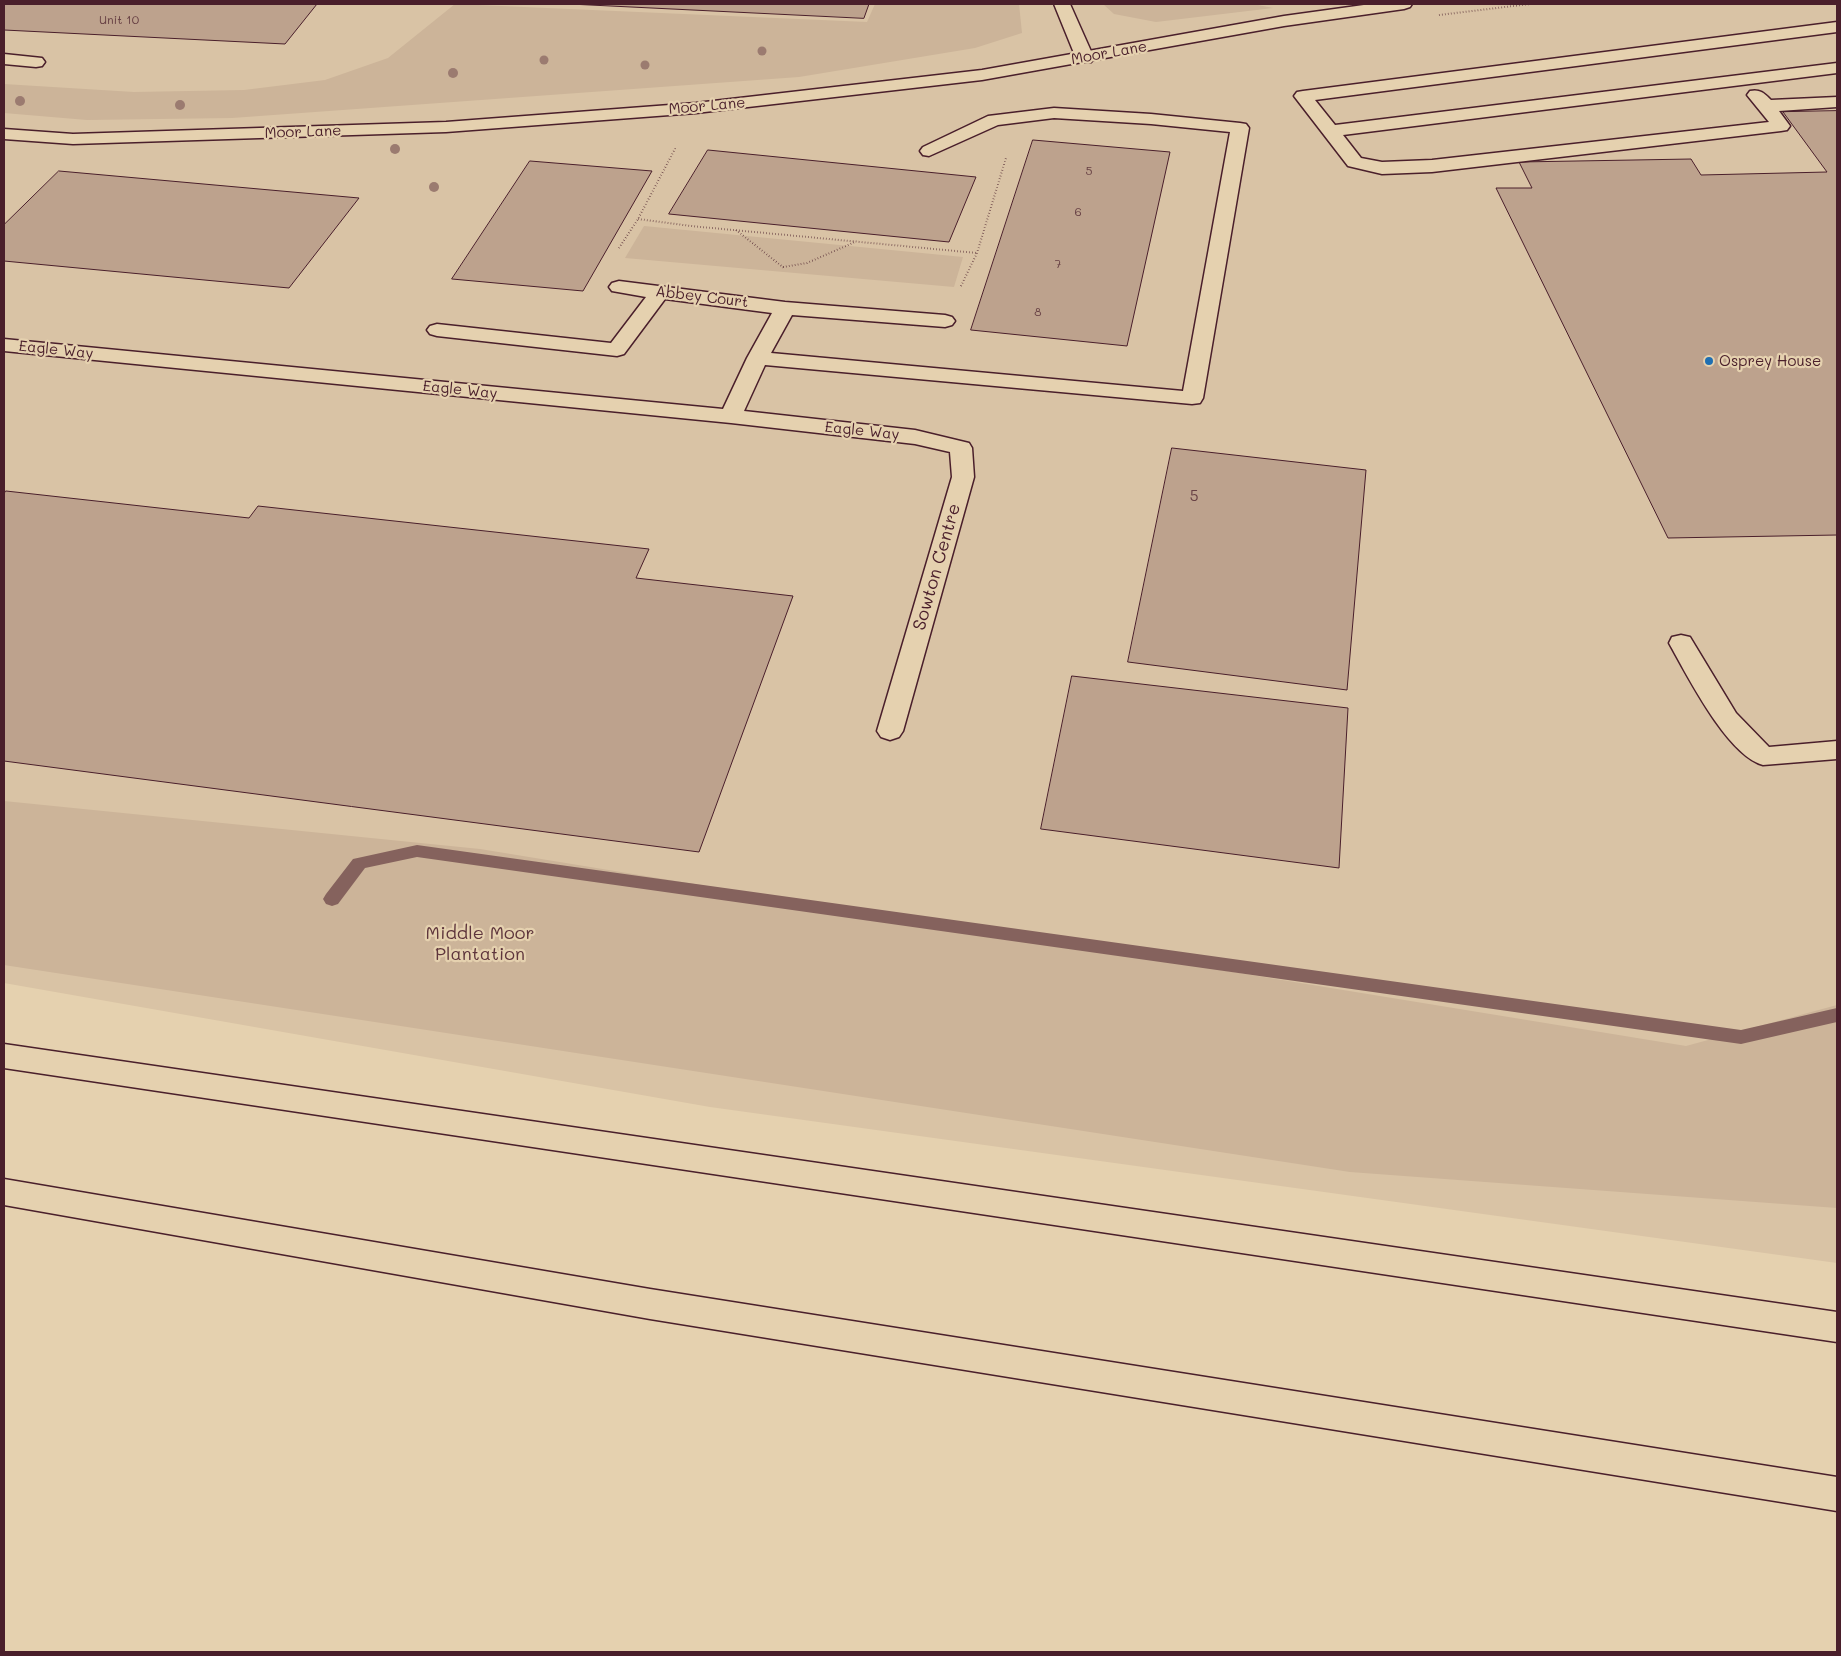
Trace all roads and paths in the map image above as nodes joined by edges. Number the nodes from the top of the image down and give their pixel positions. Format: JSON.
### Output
{"nodes":[{"id":1,"x":1062,"y":4,"type":"edge"},
{"id":2,"x":1404,"y":4,"type":"edge"},
{"id":3,"x":1837,"y":27,"type":"edge"},
{"id":4,"x":1085,"y":58,"type":"junction"},
{"id":5,"x":4,"y":59,"type":"edge"},
{"id":6,"x":36,"y":62,"type":"dead end"},
{"id":7,"x":1837,"y":68,"type":"edge"},
{"id":8,"x":1742,"y":80,"type":"junction"},
{"id":9,"x":1837,"y":102,"type":"edge"},
{"id":10,"x":1766,"y":106,"type":"junction"},
{"id":11,"x":1021,"y":117,"type":"junction"},
{"id":12,"x":1329,"y":131,"type":"junction"},
{"id":13,"x":4,"y":134,"type":"edge"},
{"id":14,"x":678,"y":143,"type":"dead end"},
{"id":15,"x":929,"y":150,"type":"dead end"},
{"id":16,"x":638,"y":219,"type":"junction"},
{"id":17,"x":736,"y":230,"type":"junction"},
{"id":18,"x":857,"y":241,"type":"junction"},
{"id":19,"x":977,"y":252,"type":"junction"},
{"id":20,"x":783,"y":267,"type":"junction"},
{"id":21,"x":785,"y":273,"type":"dead end"},
{"id":22,"x":619,"y":287,"type":"joint"},
{"id":23,"x":660,"y":292,"type":"junction"},
{"id":24,"x":785,"y":308,"type":"junction"},
{"id":25,"x":945,"y":321,"type":"joint"},
{"id":26,"x":437,"y":330,"type":"dead end"},
{"id":27,"x":4,"y":345,"type":"edge"},
{"id":28,"x":758,"y":358,"type":"junction"},
{"id":29,"x":731,"y":416,"type":"junction"},
{"id":30,"x":915,"y":437,"type":"joint"},
{"id":31,"x":1681,"y":643,"type":"dead end"},
{"id":32,"x":890,"y":731,"type":"dead end"},
{"id":33,"x":1837,"y":750,"type":"edge"},
{"id":34,"x":4,"y":1056,"type":"edge"},
{"id":35,"x":4,"y":1192,"type":"edge"},
{"id":36,"x":1837,"y":1327,"type":"edge"},
{"id":37,"x":1837,"y":1494,"type":"edge"}],
"edges":[{"from":1,"to":4,"type":"main road"},
{"from":2,"to":4,"type":"main road","name":"Moor Lane"},
{"from":3,"to":12,"type":"main road"},
{"from":4,"to":13,"type":"main road","name":"Moor Lane"},
{"from":5,"to":6,"type":"main road"},
{"from":7,"to":8,"type":"main road"},
{"from":8,"to":10,"type":"main road"},
{"from":8,"to":12,"type":"main road"},
{"from":9,"to":10,"type":"main road"},
{"from":10,"to":12,"type":"main road"},
{"from":11,"to":15,"type":"main road"},
{"from":11,"to":19,"type":"path"},
{"from":11,"to":28,"type":"main road"},
{"from":14,"to":16,"type":"path"},
{"from":16,"to":17,"type":"path"},
{"from":16,"to":22,"type":"path"},
{"from":17,"to":18,"type":"path"},
{"from":17,"to":20,"type":"path"},
{"from":18,"to":19,"type":"path"},
{"from":18,"to":20,"type":"path"},
{"from":19,"to":25,"type":"path"},
{"from":20,"to":21,"type":"path"},
{"from":22,"to":23,"type":"main road","name":"Abbey Court"},
{"from":23,"to":24,"type":"main road","name":"Abbey Court"},
{"from":23,"to":26,"type":"main road"},
{"from":24,"to":25,"type":"main road","name":"Abbey Court"},
{"from":24,"to":28,"type":"main road"},
{"from":27,"to":29,"type":"main road","name":"Eagle Way"},
{"from":28,"to":29,"type":"main road"},
{"from":29,"to":30,"type":"main road","name":"Eagle Way"},
{"from":30,"to":32,"type":"main road","name":"Sowton Centre"},
{"from":31,"to":33,"type":"main road"},
{"from":34,"to":36,"type":"main road"},
{"from":35,"to":37,"type":"main road"}]}
